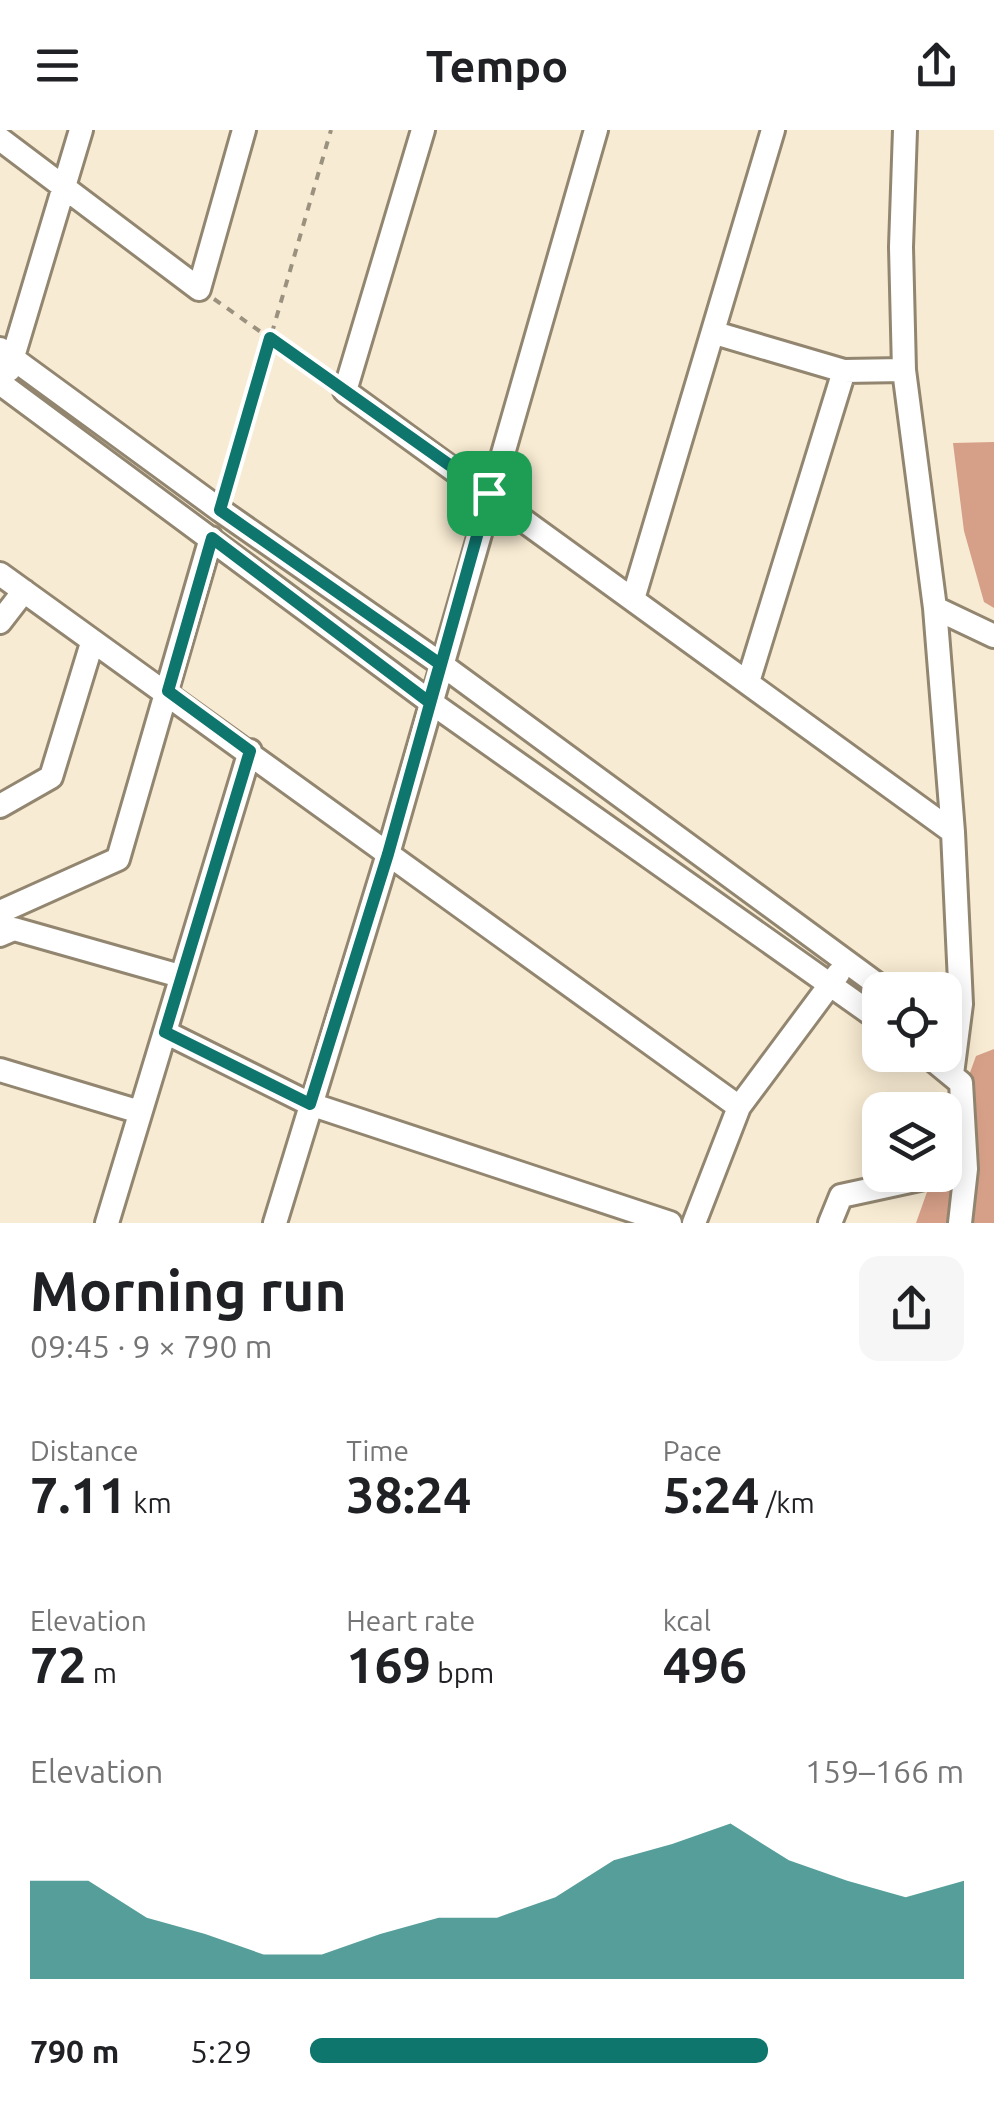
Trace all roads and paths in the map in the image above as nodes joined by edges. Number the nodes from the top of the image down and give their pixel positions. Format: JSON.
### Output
{"nodes":[{"id":1,"x":81,"y":130,"type":"edge"},
{"id":2,"x":244,"y":130,"type":"edge"},
{"id":3,"x":332,"y":130,"type":"edge"},
{"id":4,"x":423,"y":130,"type":"edge"},
{"id":5,"x":596,"y":130,"type":"edge"},
{"id":6,"x":773,"y":130,"type":"edge"},
{"id":7,"x":905,"y":130,"type":"edge"},
{"id":8,"x":0,"y":139,"type":"edge"},
{"id":9,"x":64,"y":187,"type":"junction"},
{"id":10,"x":199,"y":289,"type":"junction"},
{"id":11,"x":715,"y":333,"type":"junction"},
{"id":12,"x":270,"y":338,"type":"junction"},
{"id":13,"x":7,"y":354,"type":"edge"},
{"id":14,"x":844,"y":370,"type":"junction"},
{"id":15,"x":904,"y":370,"type":"junction"},
{"id":16,"x":0,"y":384,"type":"edge"},
{"id":17,"x":345,"y":391,"type":"junction"},
{"id":18,"x":489,"y":493,"type":"junction"},
{"id":19,"x":220,"y":510,"type":"junction"},
{"id":20,"x":212,"y":538,"type":"junction"},
{"id":21,"x":0,"y":574,"type":"edge"},
{"id":22,"x":24,"y":591,"type":"junction"},
{"id":23,"x":633,"y":599,"type":"junction"},
{"id":24,"x":935,"y":608,"type":"junction"},
{"id":25,"x":0,"y":622,"type":"edge"},
{"id":26,"x":994,"y":636,"type":"edge"},
{"id":27,"x":92,"y":643,"type":"junction"},
{"id":28,"x":440,"y":664,"type":"junction"},
{"id":29,"x":748,"y":682,"type":"junction"},
{"id":30,"x":168,"y":691,"type":"junction"},
{"id":31,"x":429,"y":702,"type":"junction"},
{"id":32,"x":250,"y":751,"type":"junction"},
{"id":33,"x":0,"y":806,"type":"edge"},
{"id":34,"x":953,"y":832,"type":"junction"},
{"id":35,"x":388,"y":854,"type":"junction"},
{"id":36,"x":0,"y":912,"type":"edge"},
{"id":37,"x":0,"y":936,"type":"edge"},
{"id":38,"x":846,"y":963,"type":"junction"},
{"id":39,"x":960,"y":972,"type":"edge"},
{"id":40,"x":862,"y":974,"type":"edge"},
{"id":41,"x":180,"y":976,"type":"junction"},
{"id":42,"x":830,"y":984,"type":"junction"},
{"id":43,"x":862,"y":1007,"type":"edge"},
{"id":44,"x":165,"y":1032,"type":"junction"},
{"id":45,"x":0,"y":1070,"type":"edge"},
{"id":46,"x":949,"y":1072,"type":"edge"},
{"id":47,"x":952,"y":1074,"type":"joint"},
{"id":48,"x":310,"y":1104,"type":"junction"},
{"id":49,"x":739,"y":1106,"type":"junction"},
{"id":50,"x":140,"y":1112,"type":"junction"},
{"id":51,"x":962,"y":1118,"type":"edge"},
{"id":52,"x":862,"y":1191,"type":"edge"},
{"id":53,"x":954,"y":1192,"type":"edge"},
{"id":54,"x":108,"y":1223,"type":"edge"},
{"id":55,"x":275,"y":1223,"type":"edge"},
{"id":56,"x":670,"y":1223,"type":"edge"},
{"id":57,"x":694,"y":1223,"type":"edge"},
{"id":58,"x":830,"y":1223,"type":"edge"},
{"id":59,"x":960,"y":1223,"type":"edge"}],
"edges":[{"from":1,"to":9,"type":"street"},
{"from":2,"to":10,"type":"street"},
{"from":3,"to":12,"type":"path"},
{"from":4,"to":17,"type":"street"},
{"from":5,"to":18,"type":"street"},
{"from":6,"to":11,"type":"street"},
{"from":7,"to":15,"type":"street"},
{"from":8,"to":9,"type":"street"},
{"from":9,"to":10,"type":"street"},
{"from":9,"to":13,"type":"street"},
{"from":10,"to":12,"type":"path"},
{"from":11,"to":14,"type":"street"},
{"from":11,"to":23,"type":"street"},
{"from":12,"to":17,"type":"path"},
{"from":12,"to":19,"type":"path"},
{"from":13,"to":16,"type":"street"},
{"from":13,"to":19,"type":"street"},
{"from":14,"to":15,"type":"street"},
{"from":14,"to":29,"type":"street"},
{"from":15,"to":24,"type":"street"},
{"from":16,"to":20,"type":"street"},
{"from":17,"to":18,"type":"street"},
{"from":18,"to":23,"type":"street"},
{"from":18,"to":28,"type":"street"},
{"from":19,"to":28,"type":"street"},
{"from":20,"to":30,"type":"street"},
{"from":20,"to":31,"type":"street"},
{"from":21,"to":22,"type":"street"},
{"from":22,"to":25,"type":"street"},
{"from":22,"to":27,"type":"street"},
{"from":23,"to":29,"type":"street"},
{"from":24,"to":26,"type":"street"},
{"from":24,"to":34,"type":"street"},
{"from":27,"to":30,"type":"street"},
{"from":27,"to":33,"type":"street"},
{"from":28,"to":31,"type":"street"},
{"from":28,"to":38,"type":"street"},
{"from":29,"to":34,"type":"street"},
{"from":30,"to":32,"type":"street"},
{"from":30,"to":36,"type":"street"},
{"from":31,"to":35,"type":"street"},
{"from":31,"to":42,"type":"street"},
{"from":32,"to":35,"type":"street"},
{"from":32,"to":41,"type":"street"},
{"from":34,"to":39,"type":"street"},
{"from":35,"to":48,"type":"street"},
{"from":35,"to":49,"type":"street"},
{"from":37,"to":41,"type":"street"},
{"from":38,"to":40,"type":"street"},
{"from":38,"to":42,"type":"street"},
{"from":41,"to":44,"type":"street"},
{"from":42,"to":43,"type":"street"},
{"from":42,"to":49,"type":"street"},
{"from":44,"to":48,"type":"street"},
{"from":44,"to":50,"type":"street"},
{"from":45,"to":50,"type":"street"},
{"from":46,"to":47,"type":"street"},
{"from":47,"to":51,"type":"street"},
{"from":48,"to":55,"type":"street"},
{"from":48,"to":56,"type":"street"},
{"from":49,"to":57,"type":"street"},
{"from":50,"to":54,"type":"street"},
{"from":52,"to":58,"type":"street"},
{"from":53,"to":59,"type":"street"}]}
